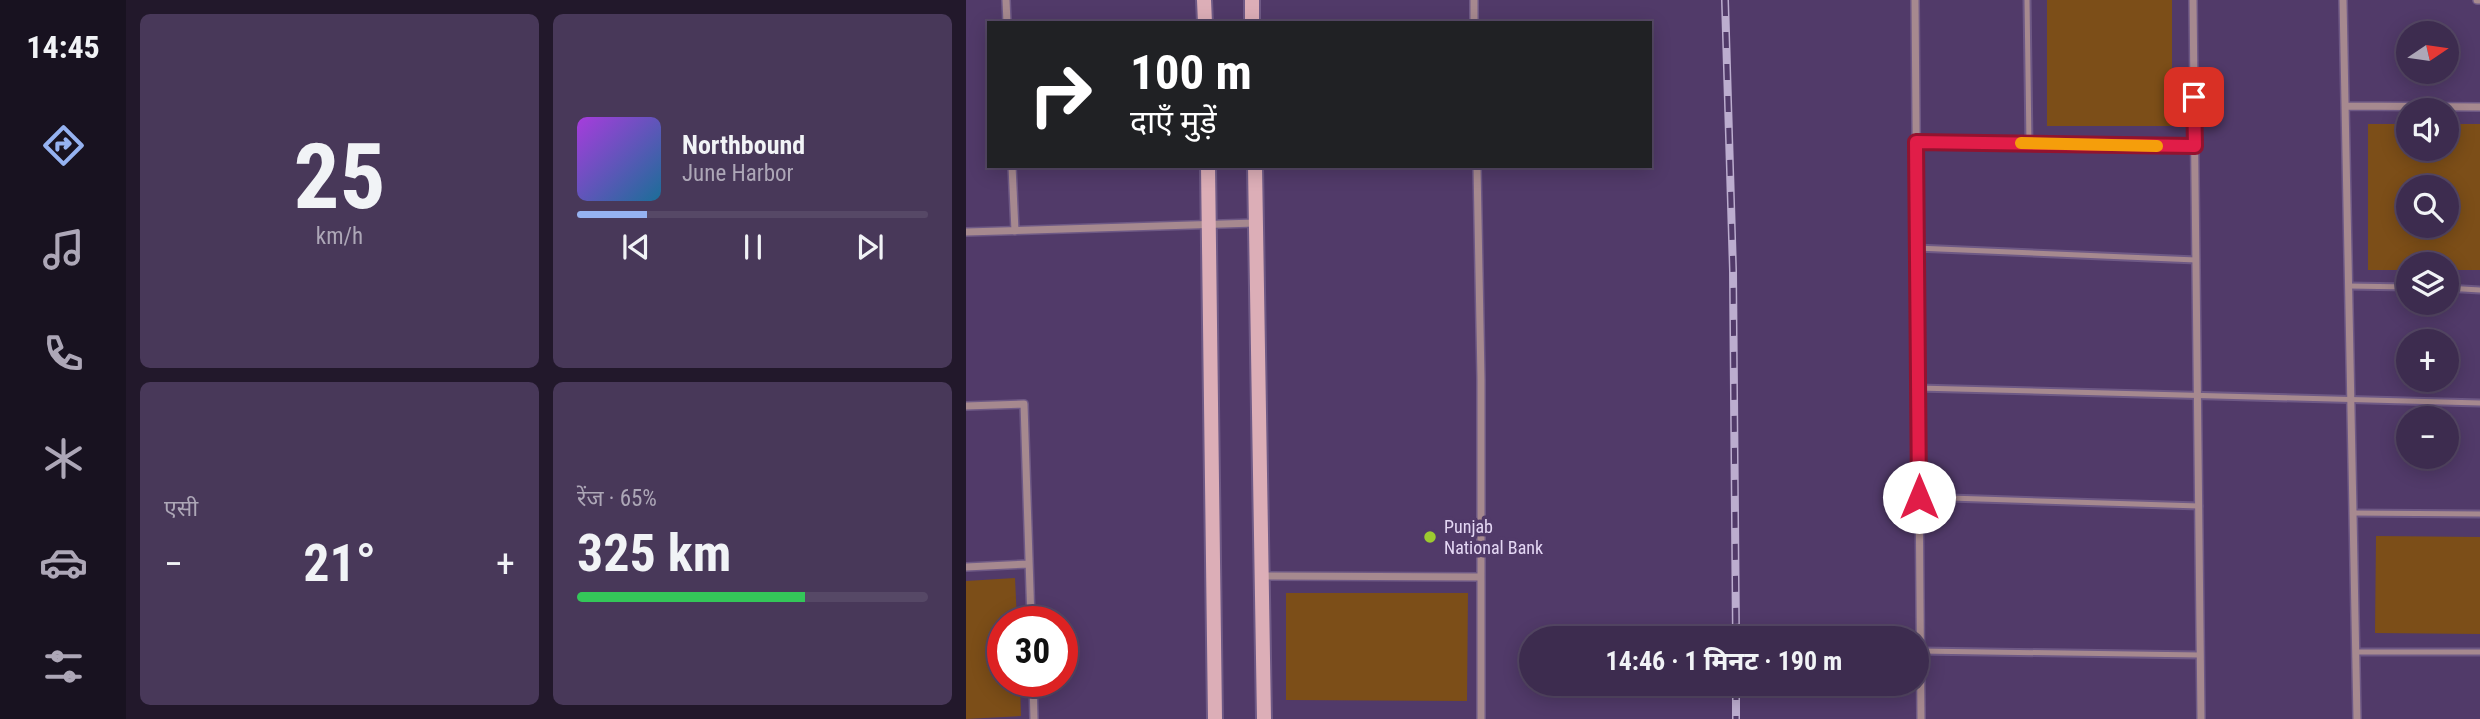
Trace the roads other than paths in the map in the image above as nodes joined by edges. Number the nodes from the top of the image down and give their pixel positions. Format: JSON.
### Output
{"nodes":[{"id":1,"x":1006,"y":0,"type":"edge"},
{"id":2,"x":1204,"y":0,"type":"edge"},
{"id":3,"x":1252,"y":0,"type":"edge"},
{"id":4,"x":1474,"y":0,"type":"edge"},
{"id":5,"x":1914,"y":0,"type":"edge"},
{"id":6,"x":2027,"y":0,"type":"edge"},
{"id":7,"x":2193,"y":0,"type":"edge"},
{"id":8,"x":2343,"y":0,"type":"edge"},
{"id":9,"x":1007,"y":21,"type":"edge"},
{"id":10,"x":1205,"y":21,"type":"edge"},
{"id":11,"x":1252,"y":21,"type":"edge"},
{"id":12,"x":1474,"y":21,"type":"edge"},
{"id":13,"x":2346,"y":106,"type":"junction"},
{"id":14,"x":2480,"y":107,"type":"edge"},
{"id":15,"x":1916,"y":142,"type":"junction"},
{"id":16,"x":2029,"y":144,"type":"junction"},
{"id":17,"x":2195,"y":146,"type":"junction"},
{"id":18,"x":1012,"y":168,"type":"edge"},
{"id":19,"x":1208,"y":168,"type":"edge"},
{"id":20,"x":1255,"y":168,"type":"edge"},
{"id":21,"x":1477,"y":168,"type":"edge"},
{"id":22,"x":1255,"y":223,"type":"junction"},
{"id":23,"x":1209,"y":225,"type":"junction"},
{"id":24,"x":1015,"y":231,"type":"junction"},
{"id":25,"x":966,"y":232,"type":"edge"},
{"id":26,"x":1916,"y":248,"type":"junction"},
{"id":27,"x":2196,"y":260,"type":"junction"},
{"id":28,"x":2349,"y":285,"type":"junction"},
{"id":29,"x":2396,"y":287,"type":"edge"},
{"id":30,"x":2459,"y":288,"type":"edge"},
{"id":31,"x":2480,"y":289,"type":"edge"},
{"id":32,"x":1918,"y":388,"type":"junction"},
{"id":33,"x":2198,"y":396,"type":"junction"},
{"id":34,"x":2351,"y":401,"type":"junction"},
{"id":35,"x":2480,"y":403,"type":"edge"},
{"id":36,"x":966,"y":406,"type":"edge"},
{"id":37,"x":1919,"y":497,"type":"junction"},
{"id":38,"x":2199,"y":506,"type":"junction"},
{"id":39,"x":2353,"y":513,"type":"junction"},
{"id":40,"x":2480,"y":514,"type":"edge"},
{"id":41,"x":1029,"y":564,"type":"junction"},
{"id":42,"x":966,"y":567,"type":"edge"},
{"id":43,"x":1261,"y":576,"type":"junction"},
{"id":44,"x":1481,"y":577,"type":"junction"},
{"id":45,"x":1030,"y":606,"type":"edge"},
{"id":46,"x":1920,"y":626,"type":"edge"},
{"id":47,"x":1929,"y":651,"type":"edge"},
{"id":48,"x":2356,"y":652,"type":"junction"},
{"id":49,"x":2480,"y":652,"type":"edge"},
{"id":50,"x":2200,"y":655,"type":"junction"},
{"id":51,"x":1921,"y":696,"type":"edge"},
{"id":52,"x":1033,"y":697,"type":"edge"},
{"id":53,"x":1034,"y":719,"type":"edge"},
{"id":54,"x":1215,"y":719,"type":"edge"},
{"id":55,"x":1264,"y":719,"type":"edge"},
{"id":56,"x":1481,"y":719,"type":"edge"},
{"id":57,"x":1921,"y":719,"type":"edge"},
{"id":58,"x":2201,"y":719,"type":"edge"},
{"id":59,"x":2357,"y":719,"type":"edge"}],
"edges":[{"from":1,"to":9,"type":"street"},
{"from":2,"to":10,"type":"street"},
{"from":3,"to":11,"type":"street"},
{"from":4,"to":12,"type":"street"},
{"from":5,"to":15,"type":"street"},
{"from":6,"to":16,"type":"lane"},
{"from":7,"to":17,"type":"street"},
{"from":8,"to":13,"type":"street"},
{"from":13,"to":14,"type":"street"},
{"from":13,"to":28,"type":"street"},
{"from":15,"to":16,"type":"lane"},
{"from":15,"to":26,"type":"street"},
{"from":16,"to":17,"type":"lane"},
{"from":17,"to":27,"type":"street"},
{"from":18,"to":24,"type":"street"},
{"from":19,"to":23,"type":"street"},
{"from":20,"to":22,"type":"street"},
{"from":21,"to":44,"type":"street"},
{"from":22,"to":23,"type":"street"},
{"from":22,"to":43,"type":"street"},
{"from":23,"to":24,"type":"street"},
{"from":23,"to":54,"type":"street"},
{"from":24,"to":25,"type":"street"},
{"from":26,"to":27,"type":"lane"},
{"from":26,"to":32,"type":"street"},
{"from":27,"to":33,"type":"street"},
{"from":28,"to":29,"type":"lane"},
{"from":28,"to":34,"type":"street"},
{"from":30,"to":31,"type":"lane"},
{"from":32,"to":33,"type":"lane"},
{"from":32,"to":37,"type":"street"},
{"from":33,"to":34,"type":"lane"},
{"from":33,"to":38,"type":"street"},
{"from":34,"to":35,"type":"lane"},
{"from":34,"to":39,"type":"street"},
{"from":36,"to":41,"type":"street"},
{"from":37,"to":38,"type":"lane"},
{"from":37,"to":46,"type":"street"},
{"from":38,"to":50,"type":"street"},
{"from":39,"to":40,"type":"lane"},
{"from":39,"to":48,"type":"street"},
{"from":41,"to":42,"type":"street"},
{"from":41,"to":45,"type":"street"},
{"from":43,"to":44,"type":"street"},
{"from":43,"to":55,"type":"street"},
{"from":44,"to":56,"type":"street"},
{"from":47,"to":50,"type":"lane"},
{"from":48,"to":49,"type":"lane"},
{"from":48,"to":59,"type":"street"},
{"from":50,"to":58,"type":"street"},
{"from":51,"to":57,"type":"street"},
{"from":52,"to":53,"type":"street"}]}
